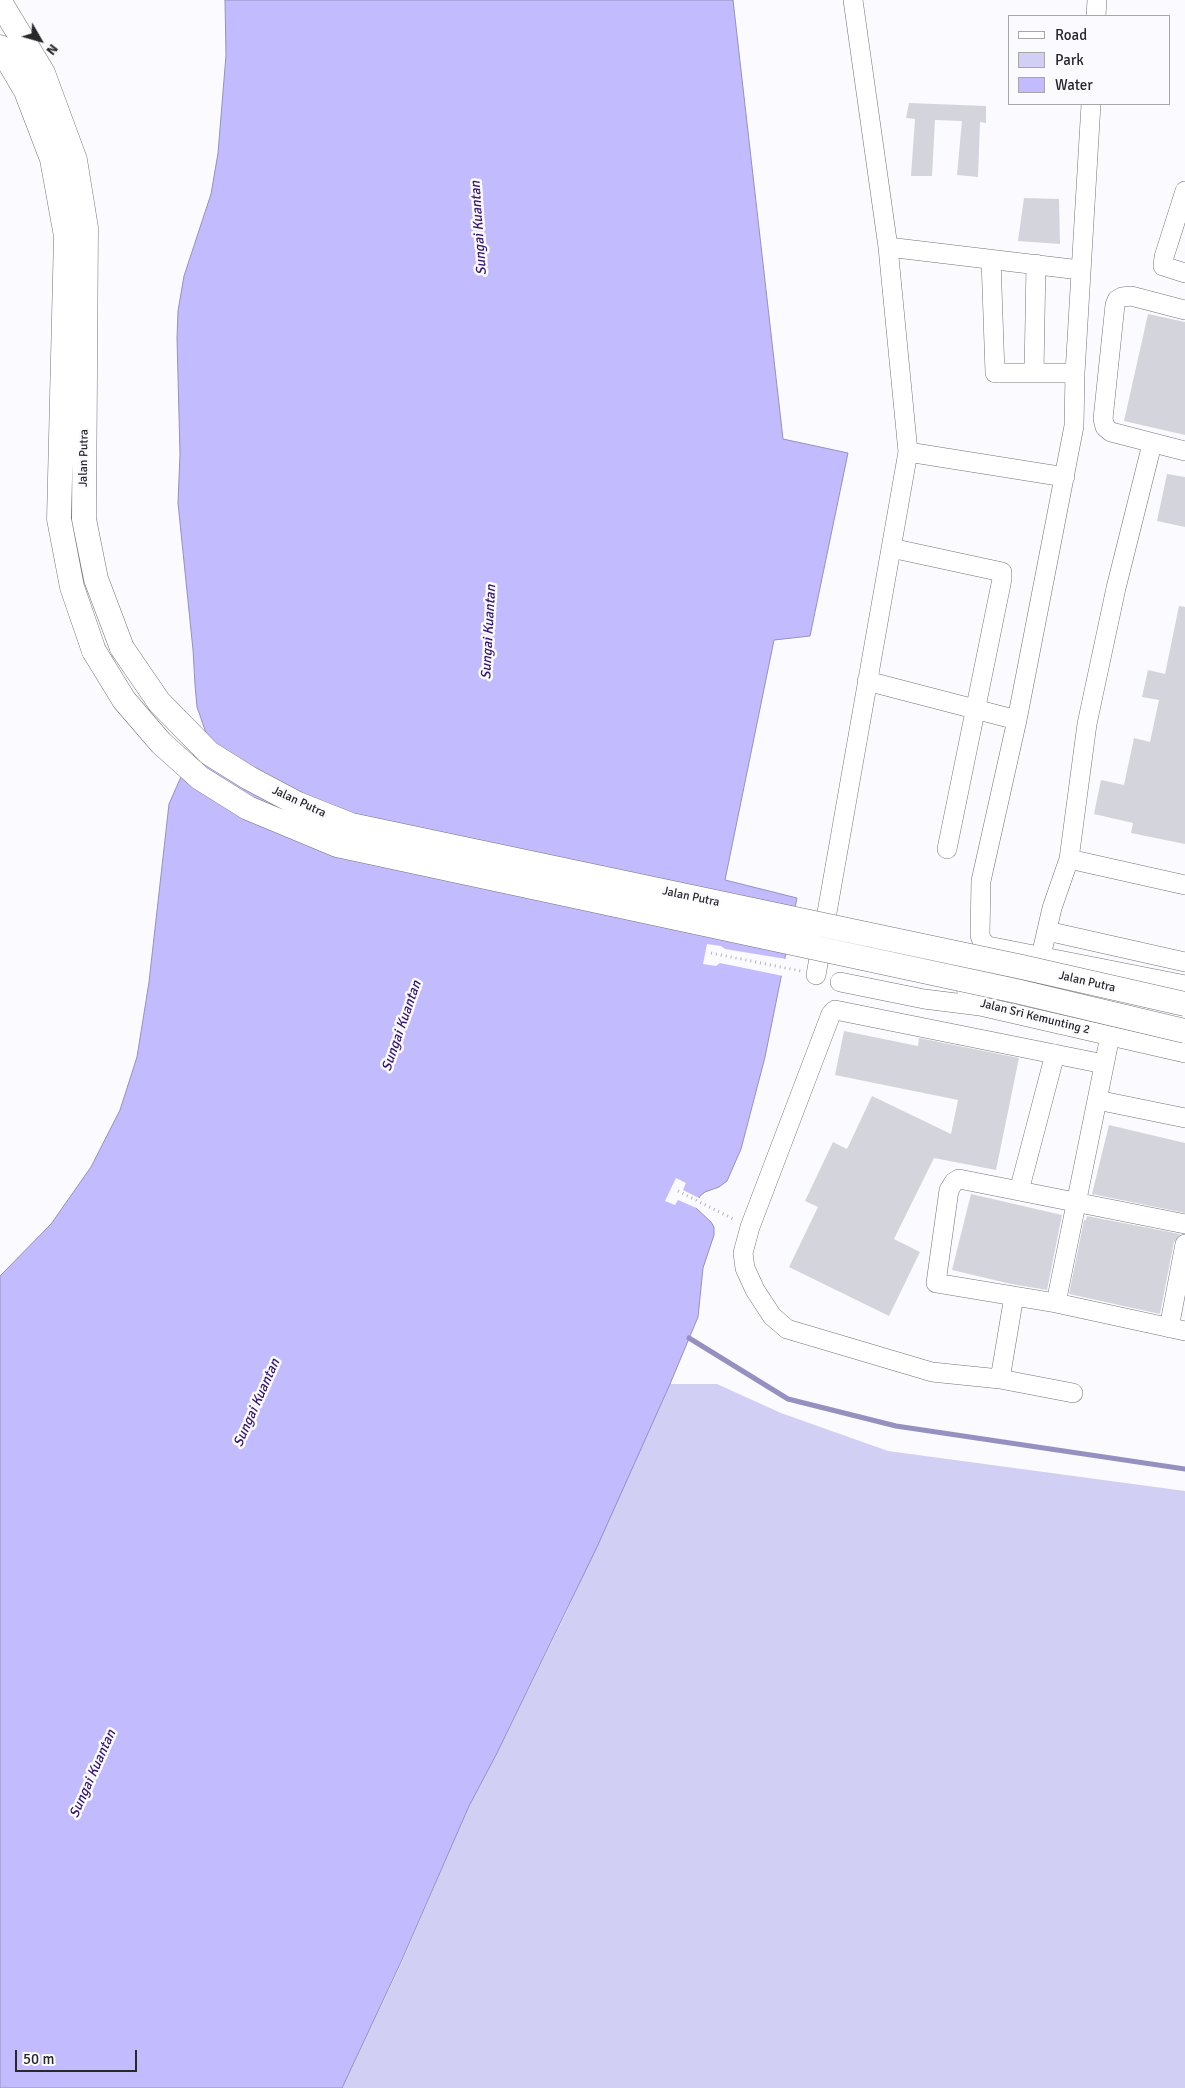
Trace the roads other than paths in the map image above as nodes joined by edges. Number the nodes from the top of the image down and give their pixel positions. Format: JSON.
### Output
{"nodes":[{"id":1,"x":853,"y":0,"type":"edge"},
{"id":2,"x":1097,"y":0,"type":"edge"},
{"id":3,"x":0,"y":2,"type":"edge"},
{"id":4,"x":1096,"y":15,"type":"edge"},
{"id":5,"x":0,"y":46,"type":"edge"},
{"id":6,"x":1091,"y":105,"type":"edge"},
{"id":7,"x":1185,"y":193,"type":"edge"},
{"id":8,"x":888,"y":247,"type":"junction"},
{"id":9,"x":992,"y":259,"type":"junction"},
{"id":10,"x":1036,"y":264,"type":"junction"},
{"id":11,"x":1080,"y":270,"type":"junction"},
{"id":12,"x":1185,"y":273,"type":"edge"},
{"id":13,"x":1185,"y":310,"type":"edge"},
{"id":14,"x":1034,"y":372,"type":"junction"},
{"id":15,"x":1075,"y":373,"type":"junction"},
{"id":16,"x":1152,"y":444,"type":"junction"},
{"id":17,"x":1185,"y":451,"type":"edge"},
{"id":18,"x":908,"y":452,"type":"junction"},
{"id":19,"x":1066,"y":477,"type":"junction"},
{"id":20,"x":891,"y":548,"type":"junction"},
{"id":21,"x":867,"y":680,"type":"junction"},
{"id":22,"x":976,"y":710,"type":"junction"},
{"id":23,"x":1017,"y":720,"type":"junction"},
{"id":24,"x":947,"y":849,"type":"dead end"},
{"id":25,"x":1068,"y":859,"type":"junction"},
{"id":26,"x":1185,"y":885,"type":"edge"},
{"id":27,"x":1047,"y":931,"type":"junction"},
{"id":28,"x":988,"y":946,"type":"junction"},
{"id":29,"x":1041,"y":956,"type":"junction"},
{"id":30,"x":1185,"y":962,"type":"edge"},
{"id":31,"x":846,"y":984,"type":"junction"},
{"id":32,"x":1185,"y":985,"type":"edge"},
{"id":33,"x":965,"y":986,"type":"junction"},
{"id":34,"x":924,"y":999,"type":"junction"},
{"id":35,"x":1185,"y":1004,"type":"edge"},
{"id":36,"x":980,"y":1006,"type":"junction"},
{"id":37,"x":835,"y":1010,"type":"junction"},
{"id":38,"x":1185,"y":1031,"type":"edge"},
{"id":39,"x":1110,"y":1036,"type":"junction"},
{"id":40,"x":1185,"y":1053,"type":"edge"},
{"id":41,"x":1054,"y":1054,"type":"junction"},
{"id":42,"x":1104,"y":1064,"type":"junction"},
{"id":43,"x":1097,"y":1100,"type":"junction"},
{"id":44,"x":1185,"y":1118,"type":"edge"},
{"id":45,"x":1020,"y":1191,"type":"junction"},
{"id":46,"x":1075,"y":1203,"type":"junction"},
{"id":47,"x":1185,"y":1224,"type":"edge"},
{"id":48,"x":1185,"y":1244,"type":"edge"},
{"id":49,"x":1014,"y":1296,"type":"junction"},
{"id":50,"x":1056,"y":1304,"type":"junction"},
{"id":51,"x":1177,"y":1330,"type":"edge"},
{"id":52,"x":1000,"y":1379,"type":"junction"},
{"id":53,"x":1073,"y":1393,"type":"dead end"}],
"edges":[{"from":1,"to":8,"type":"street"},
{"from":2,"to":4,"type":"street"},
{"from":3,"to":35,"type":"main road","name":"Jalan Putra","bridge":true},
{"from":5,"to":38,"type":"main road","name":"Jalan Putra","bridge":true},
{"from":6,"to":11,"type":"street"},
{"from":7,"to":12,"type":"street"},
{"from":8,"to":9,"type":"street"},
{"from":8,"to":18,"type":"street"},
{"from":9,"to":10,"type":"street"},
{"from":9,"to":14,"type":"street"},
{"from":10,"to":11,"type":"street"},
{"from":10,"to":14,"type":"street"},
{"from":11,"to":15,"type":"street"},
{"from":13,"to":16,"type":"street"},
{"from":14,"to":15,"type":"street"},
{"from":15,"to":19,"type":"street"},
{"from":16,"to":17,"type":"street"},
{"from":16,"to":25,"type":"street"},
{"from":18,"to":19,"type":"street"},
{"from":18,"to":20,"type":"street"},
{"from":19,"to":23,"type":"street"},
{"from":20,"to":21,"type":"street"},
{"from":20,"to":22,"type":"street"},
{"from":21,"to":22,"type":"street"},
{"from":21,"to":31,"type":"street"},
{"from":22,"to":23,"type":"street"},
{"from":22,"to":24,"type":"street"},
{"from":23,"to":28,"type":"street"},
{"from":25,"to":26,"type":"street"},
{"from":25,"to":27,"type":"street"},
{"from":27,"to":29,"type":"street"},
{"from":27,"to":30,"type":"street"},
{"from":28,"to":29,"type":"street"},
{"from":28,"to":33,"type":"street"},
{"from":29,"to":32,"type":"street"},
{"from":31,"to":34,"type":"street"},
{"from":31,"to":37,"type":"street"},
{"from":33,"to":34,"type":"street"},
{"from":33,"to":36,"type":"street","name":"Jalan Sri Kemunting 2"},
{"from":34,"to":36,"type":"street"},
{"from":36,"to":39,"type":"street","name":"Jalan Sri Kemunting 2"},
{"from":37,"to":41,"type":"street"},
{"from":37,"to":52,"type":"street"},
{"from":39,"to":40,"type":"street","name":"Jalan Sri Kemunting 2"},
{"from":39,"to":42,"type":"street"},
{"from":41,"to":42,"type":"street"},
{"from":41,"to":45,"type":"street"},
{"from":42,"to":43,"type":"street"},
{"from":43,"to":44,"type":"street"},
{"from":43,"to":46,"type":"street"},
{"from":45,"to":46,"type":"street"},
{"from":45,"to":49,"type":"street"},
{"from":46,"to":47,"type":"street"},
{"from":46,"to":50,"type":"street"},
{"from":48,"to":51,"type":"street"},
{"from":49,"to":50,"type":"street"},
{"from":49,"to":52,"type":"street"},
{"from":50,"to":51,"type":"street"},
{"from":52,"to":53,"type":"street"}]}
